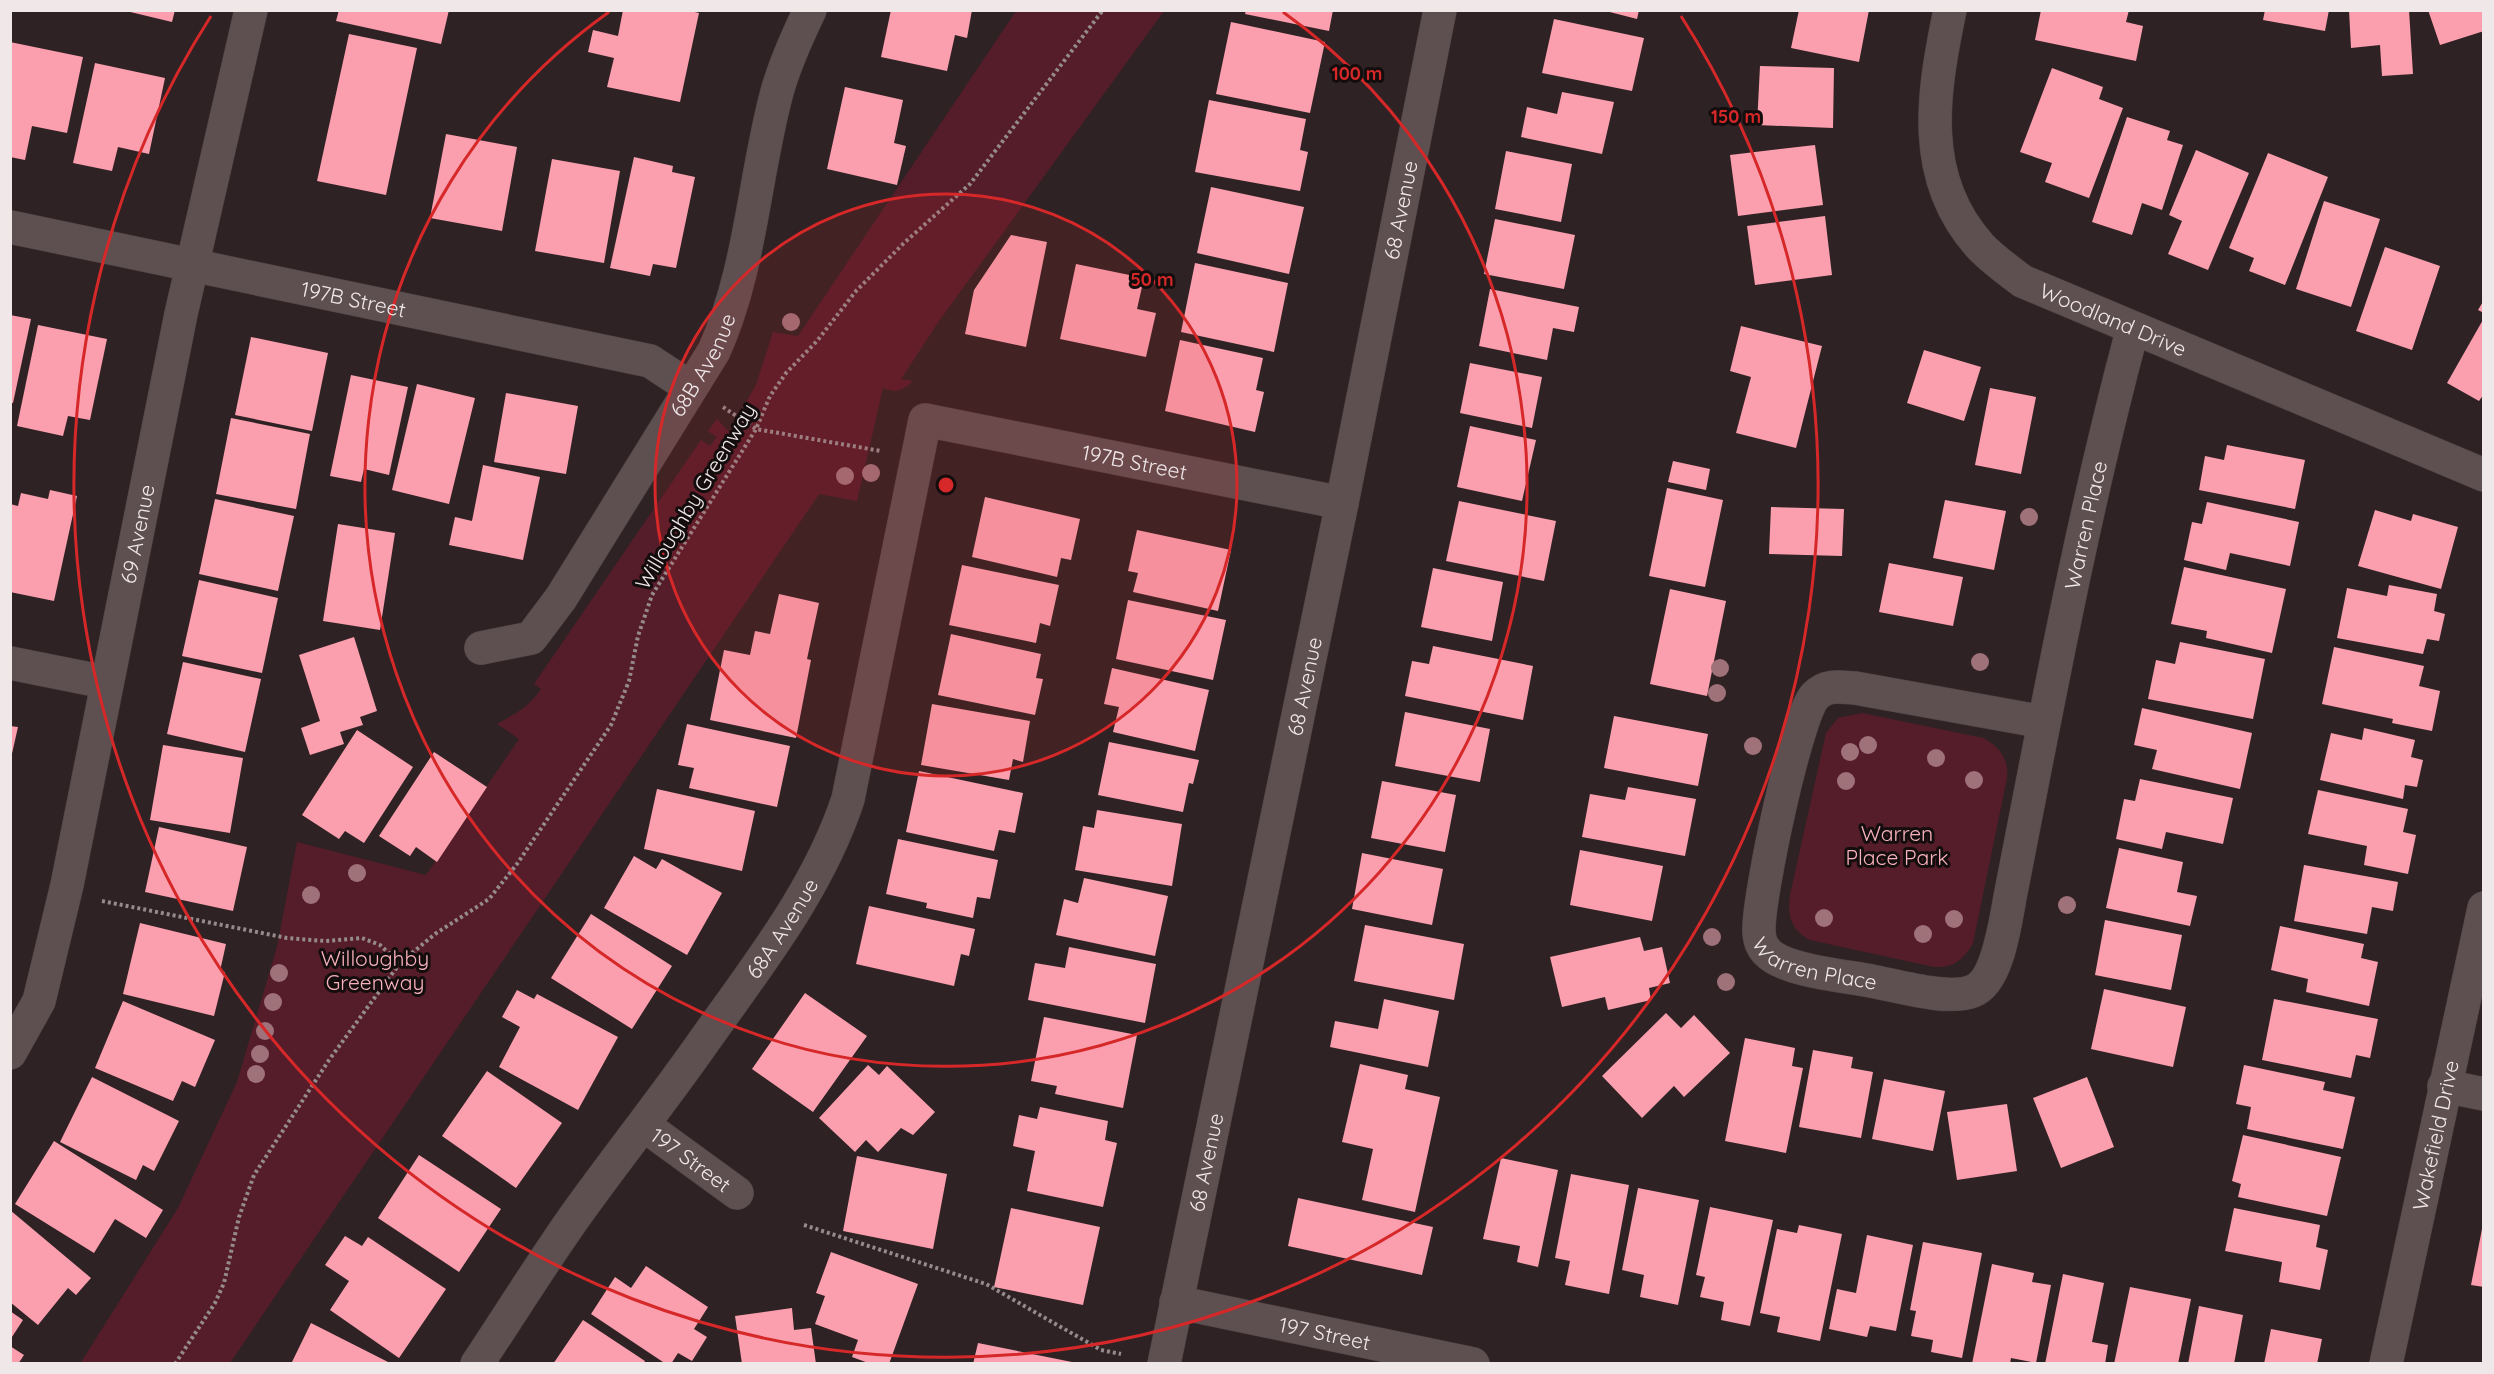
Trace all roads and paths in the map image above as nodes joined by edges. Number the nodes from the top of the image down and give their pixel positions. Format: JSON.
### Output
{"nodes":[{"id":1,"x":251,"y":10,"type":"edge"},
{"id":2,"x":810,"y":10,"type":"edge"},
{"id":3,"x":1103,"y":10,"type":"edge"},
{"id":4,"x":1440,"y":10,"type":"edge"},
{"id":5,"x":1950,"y":10,"type":"edge"},
{"id":6,"x":10,"y":227,"type":"edge"},
{"id":7,"x":193,"y":267,"type":"junction"},
{"id":8,"x":2133,"y":328,"type":"junction"},
{"id":9,"x":691,"y":388,"type":"junction"},
{"id":10,"x":723,"y":408,"type":"dead end"},
{"id":11,"x":925,"y":420,"type":"joint"},
{"id":12,"x":756,"y":429,"type":"junction"},
{"id":13,"x":888,"y":452,"type":"dead end"},
{"id":14,"x":2484,"y":475,"type":"edge"},
{"id":15,"x":1342,"y":503,"type":"junction"},
{"id":16,"x":481,"y":648,"type":"dead end"},
{"id":17,"x":10,"y":663,"type":"edge"},
{"id":18,"x":105,"y":682,"type":"junction"},
{"id":19,"x":2044,"y":722,"type":"junction"},
{"id":20,"x":92,"y":899,"type":"dead end"},
{"id":21,"x":2484,"y":908,"type":"edge"},
{"id":22,"x":400,"y":963,"type":"junction"},
{"id":23,"x":10,"y":1053,"type":"edge"},
{"id":24,"x":2444,"y":1086,"type":"junction"},
{"id":25,"x":2484,"y":1094,"type":"edge"},
{"id":26,"x":645,"y":1126,"type":"junction"},
{"id":27,"x":737,"y":1193,"type":"dead end"},
{"id":28,"x":804,"y":1225,"type":"dead end"},
{"id":29,"x":1176,"y":1302,"type":"junction"},
{"id":30,"x":1121,"y":1354,"type":"dead end"},
{"id":31,"x":176,"y":1364,"type":"edge"},
{"id":32,"x":477,"y":1364,"type":"edge"},
{"id":33,"x":1164,"y":1364,"type":"edge"},
{"id":34,"x":1473,"y":1364,"type":"edge"},
{"id":35,"x":2386,"y":1364,"type":"edge"}],
"edges":[{"from":1,"to":7,"type":"street","name":"69 Avenue"},
{"from":2,"to":9,"type":"street","name":"68B Avenue"},
{"from":3,"to":12,"type":"path","name":"Willoughby Greenway"},
{"from":4,"to":15,"type":"street","name":"68 Avenue"},
{"from":5,"to":8,"type":"street","name":"Woodland Drive"},
{"from":6,"to":7,"type":"street","name":"197B Street"},
{"from":7,"to":9,"type":"street","name":"197B Street"},
{"from":7,"to":18,"type":"street","name":"69 Avenue"},
{"from":8,"to":14,"type":"street","name":"Woodland Drive"},
{"from":8,"to":19,"type":"street","name":"Warren Place"},
{"from":9,"to":16,"type":"street","name":"68B Avenue"},
{"from":10,"to":12,"type":"path"},
{"from":11,"to":15,"type":"street","name":"197B Street"},
{"from":11,"to":26,"type":"street","name":"68A Avenue"},
{"from":12,"to":13,"type":"path"},
{"from":12,"to":22,"type":"path","name":"Willoughby Greenway"},
{"from":15,"to":29,"type":"street","name":"68 Avenue"},
{"from":17,"to":18,"type":"street"},
{"from":18,"to":23,"type":"street","name":"69 Avenue"},
{"from":19,"to":19,"type":"street","name":"Warren Place"},
{"from":20,"to":22,"type":"path"},
{"from":21,"to":24,"type":"street","name":"Wakefield Drive"},
{"from":22,"to":31,"type":"path","name":"Willoughby Greenway"},
{"from":24,"to":25,"type":"street"},
{"from":24,"to":35,"type":"street","name":"Wakefield Drive"},
{"from":26,"to":27,"type":"street","name":"197 Street"},
{"from":26,"to":32,"type":"street","name":"68A Avenue"},
{"from":28,"to":30,"type":"path"},
{"from":29,"to":33,"type":"street","name":"68 Avenue"},
{"from":29,"to":34,"type":"street","name":"197 Street"}]}
